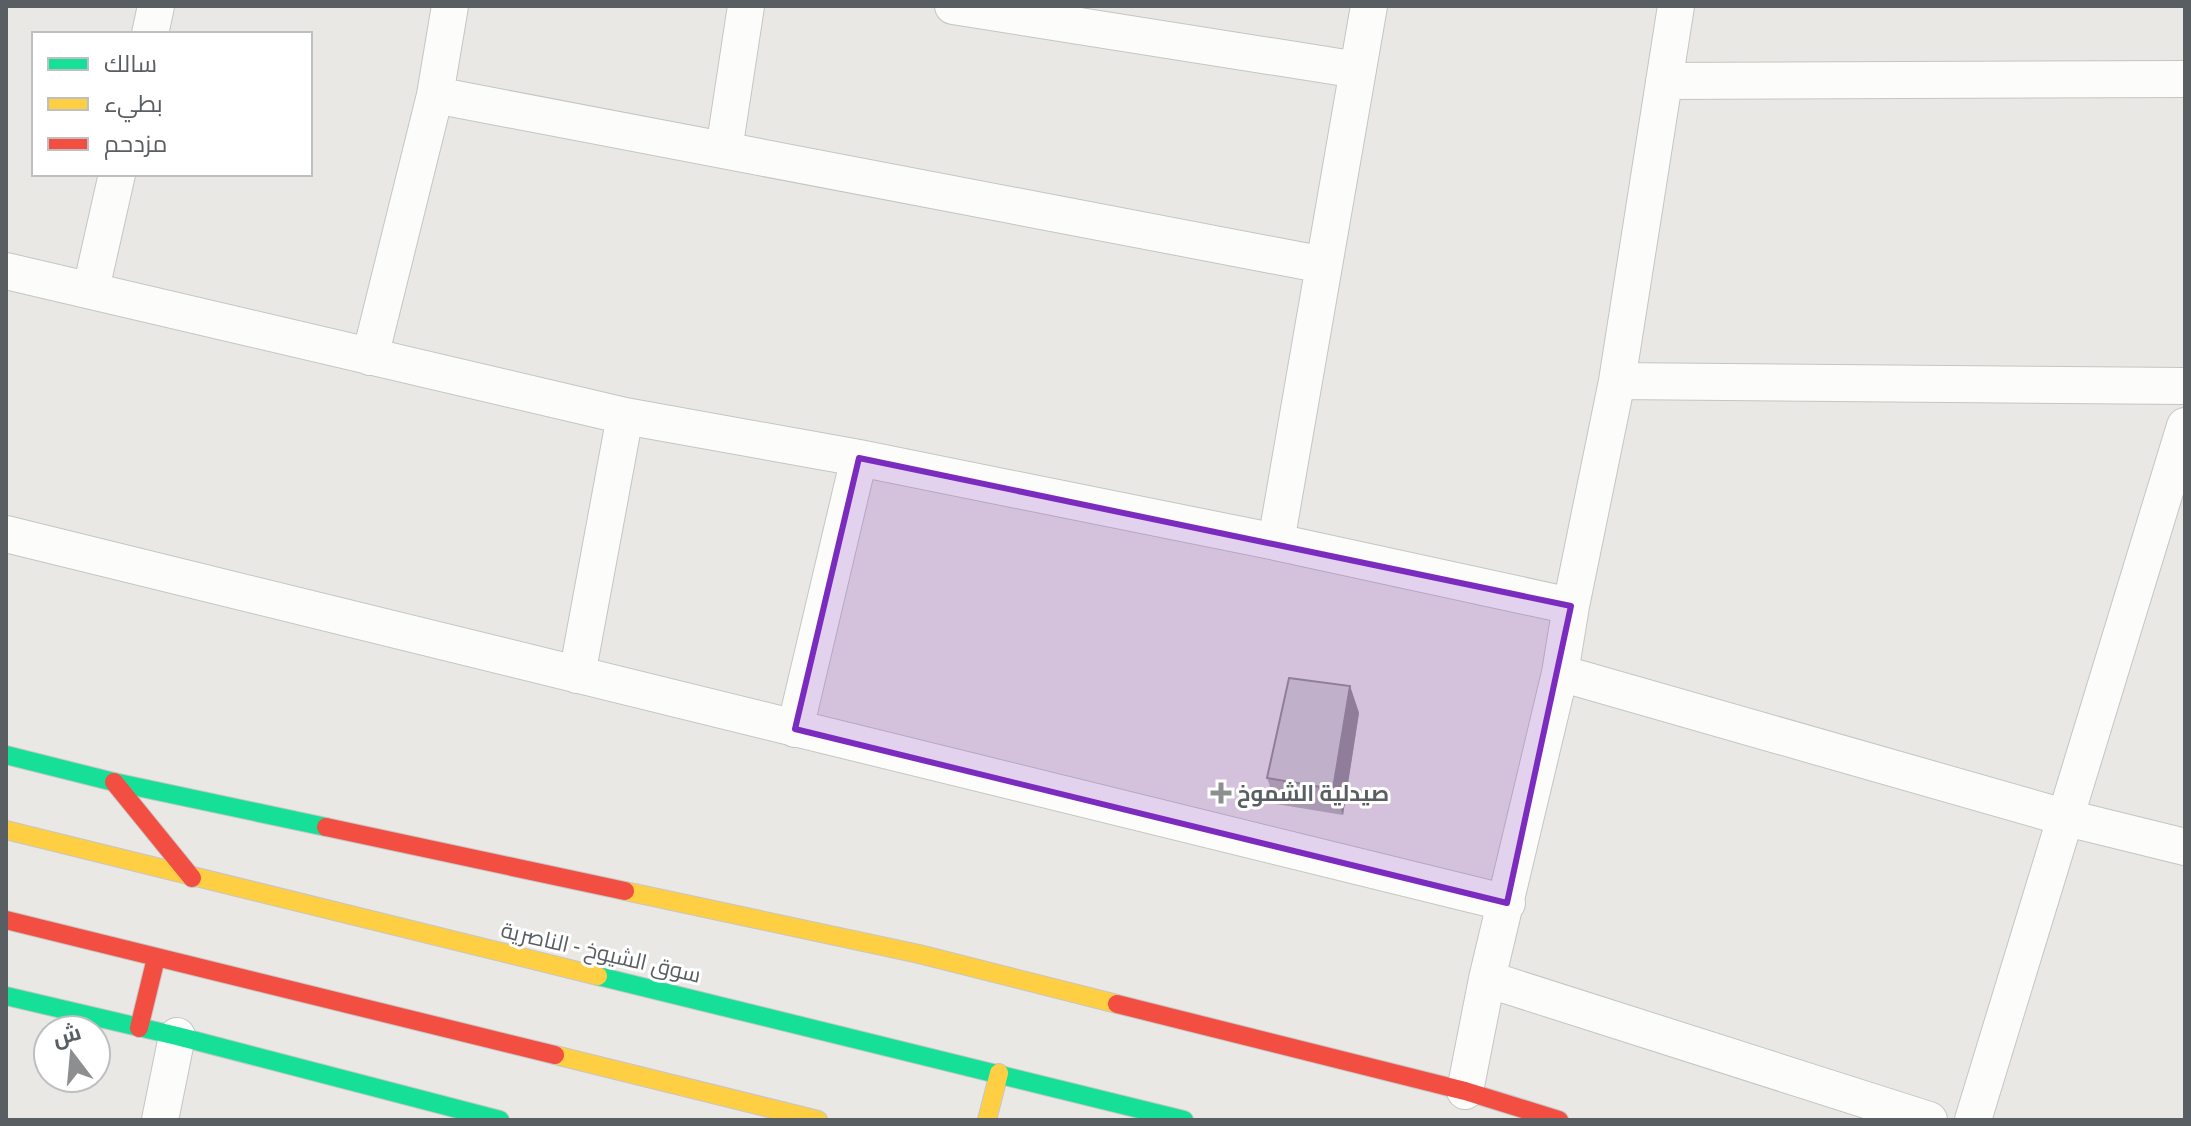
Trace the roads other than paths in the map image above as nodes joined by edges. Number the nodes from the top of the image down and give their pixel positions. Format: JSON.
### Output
{"nodes":[{"id":1,"x":156,"y":6,"type":"edge"},
{"id":2,"x":450,"y":6,"type":"edge"},
{"id":3,"x":746,"y":6,"type":"edge"},
{"id":4,"x":953,"y":6,"type":"edge"},
{"id":5,"x":1369,"y":6,"type":"edge"},
{"id":6,"x":1676,"y":6,"type":"edge"},
{"id":7,"x":150,"y":32,"type":"edge"},
{"id":8,"x":1358,"y":70,"type":"junction"},
{"id":9,"x":2185,"y":79,"type":"edge"},
{"id":10,"x":1664,"y":81,"type":"junction"},
{"id":11,"x":435,"y":95,"type":"junction"},
{"id":12,"x":724,"y":150,"type":"junction"},
{"id":13,"x":117,"y":176,"type":"edge"},
{"id":14,"x":1324,"y":265,"type":"junction"},
{"id":15,"x":6,"y":271,"type":"edge"},
{"id":16,"x":91,"y":289,"type":"junction"},
{"id":17,"x":370,"y":357,"type":"junction"},
{"id":18,"x":1617,"y":381,"type":"junction"},
{"id":19,"x":2185,"y":386,"type":"edge"},
{"id":20,"x":625,"y":416,"type":"junction"},
{"id":21,"x":2185,"y":426,"type":"edge"},
{"id":22,"x":859,"y":458,"type":"junction"},
{"id":23,"x":6,"y":534,"type":"edge"},
{"id":24,"x":1276,"y":542,"type":"junction"},
{"id":25,"x":1571,"y":606,"type":"junction"},
{"id":26,"x":1560,"y":673,"type":"junction"},
{"id":27,"x":577,"y":675,"type":"junction"},
{"id":28,"x":795,"y":729,"type":"junction"},
{"id":29,"x":6,"y":755,"type":"edge"},
{"id":30,"x":114,"y":782,"type":"junction"},
{"id":31,"x":2067,"y":818,"type":"junction"},
{"id":32,"x":6,"y":830,"type":"edge"},
{"id":33,"x":2185,"y":847,"type":"edge"},
{"id":34,"x":192,"y":878,"type":"junction"},
{"id":35,"x":1507,"y":903,"type":"junction"},
{"id":36,"x":6,"y":920,"type":"edge"},
{"id":37,"x":156,"y":958,"type":"junction"},
{"id":38,"x":1487,"y":979,"type":"junction"},
{"id":39,"x":6,"y":996,"type":"edge"},
{"id":40,"x":139,"y":1028,"type":"junction"},
{"id":41,"x":177,"y":1036,"type":"junction"},
{"id":42,"x":999,"y":1073,"type":"junction"},
{"id":43,"x":1465,"y":1091,"type":"junction"},
{"id":44,"x":160,"y":1120,"type":"edge"},
{"id":45,"x":500,"y":1120,"type":"edge"},
{"id":46,"x":818,"y":1120,"type":"edge"},
{"id":47,"x":987,"y":1120,"type":"edge"},
{"id":48,"x":1184,"y":1120,"type":"edge"},
{"id":49,"x":1559,"y":1120,"type":"edge"},
{"id":50,"x":1929,"y":1120,"type":"edge"},
{"id":51,"x":1973,"y":1120,"type":"edge"}],
"edges":[{"from":1,"to":7,"type":"street"},
{"from":2,"to":11,"type":"street"},
{"from":3,"to":12,"type":"street"},
{"from":4,"to":8,"type":"street"},
{"from":5,"to":8,"type":"street"},
{"from":6,"to":10,"type":"street"},
{"from":8,"to":14,"type":"street"},
{"from":9,"to":10,"type":"street"},
{"from":10,"to":18,"type":"street"},
{"from":11,"to":12,"type":"street"},
{"from":11,"to":17,"type":"street"},
{"from":12,"to":14,"type":"street"},
{"from":13,"to":16,"type":"street"},
{"from":14,"to":24,"type":"street"},
{"from":15,"to":16,"type":"street"},
{"from":16,"to":17,"type":"street"},
{"from":17,"to":20,"type":"street"},
{"from":18,"to":19,"type":"street"},
{"from":18,"to":25,"type":"street"},
{"from":20,"to":22,"type":"street"},
{"from":20,"to":27,"type":"street"},
{"from":21,"to":31,"type":"street"},
{"from":22,"to":24,"type":"street"},
{"from":22,"to":28,"type":"street"},
{"from":23,"to":27,"type":"street"},
{"from":24,"to":25,"type":"street"},
{"from":25,"to":26,"type":"street"},
{"from":26,"to":31,"type":"street"},
{"from":26,"to":35,"type":"street"},
{"from":27,"to":28,"type":"street"},
{"from":28,"to":35,"type":"street"},
{"from":29,"to":30,"type":"main road"},
{"from":30,"to":34,"type":"main road"},
{"from":30,"to":43,"type":"main road"},
{"from":31,"to":33,"type":"street"},
{"from":31,"to":51,"type":"street"},
{"from":32,"to":34,"type":"main road","name":"سوق الشيوخ - الناصرية"},
{"from":34,"to":42,"type":"main road","name":"سوق الشيوخ - الناصرية"},
{"from":35,"to":38,"type":"street"},
{"from":36,"to":37,"type":"main road"},
{"from":37,"to":40,"type":"main road"},
{"from":37,"to":46,"type":"main road"},
{"from":38,"to":43,"type":"street"},
{"from":38,"to":50,"type":"street"},
{"from":39,"to":40,"type":"main road"},
{"from":40,"to":41,"type":"main road"},
{"from":41,"to":44,"type":"street"},
{"from":41,"to":45,"type":"main road"},
{"from":42,"to":47,"type":"main road"},
{"from":42,"to":48,"type":"main road","name":"سوق الشيوخ - الناصرية"},
{"from":43,"to":49,"type":"main road"}]}
